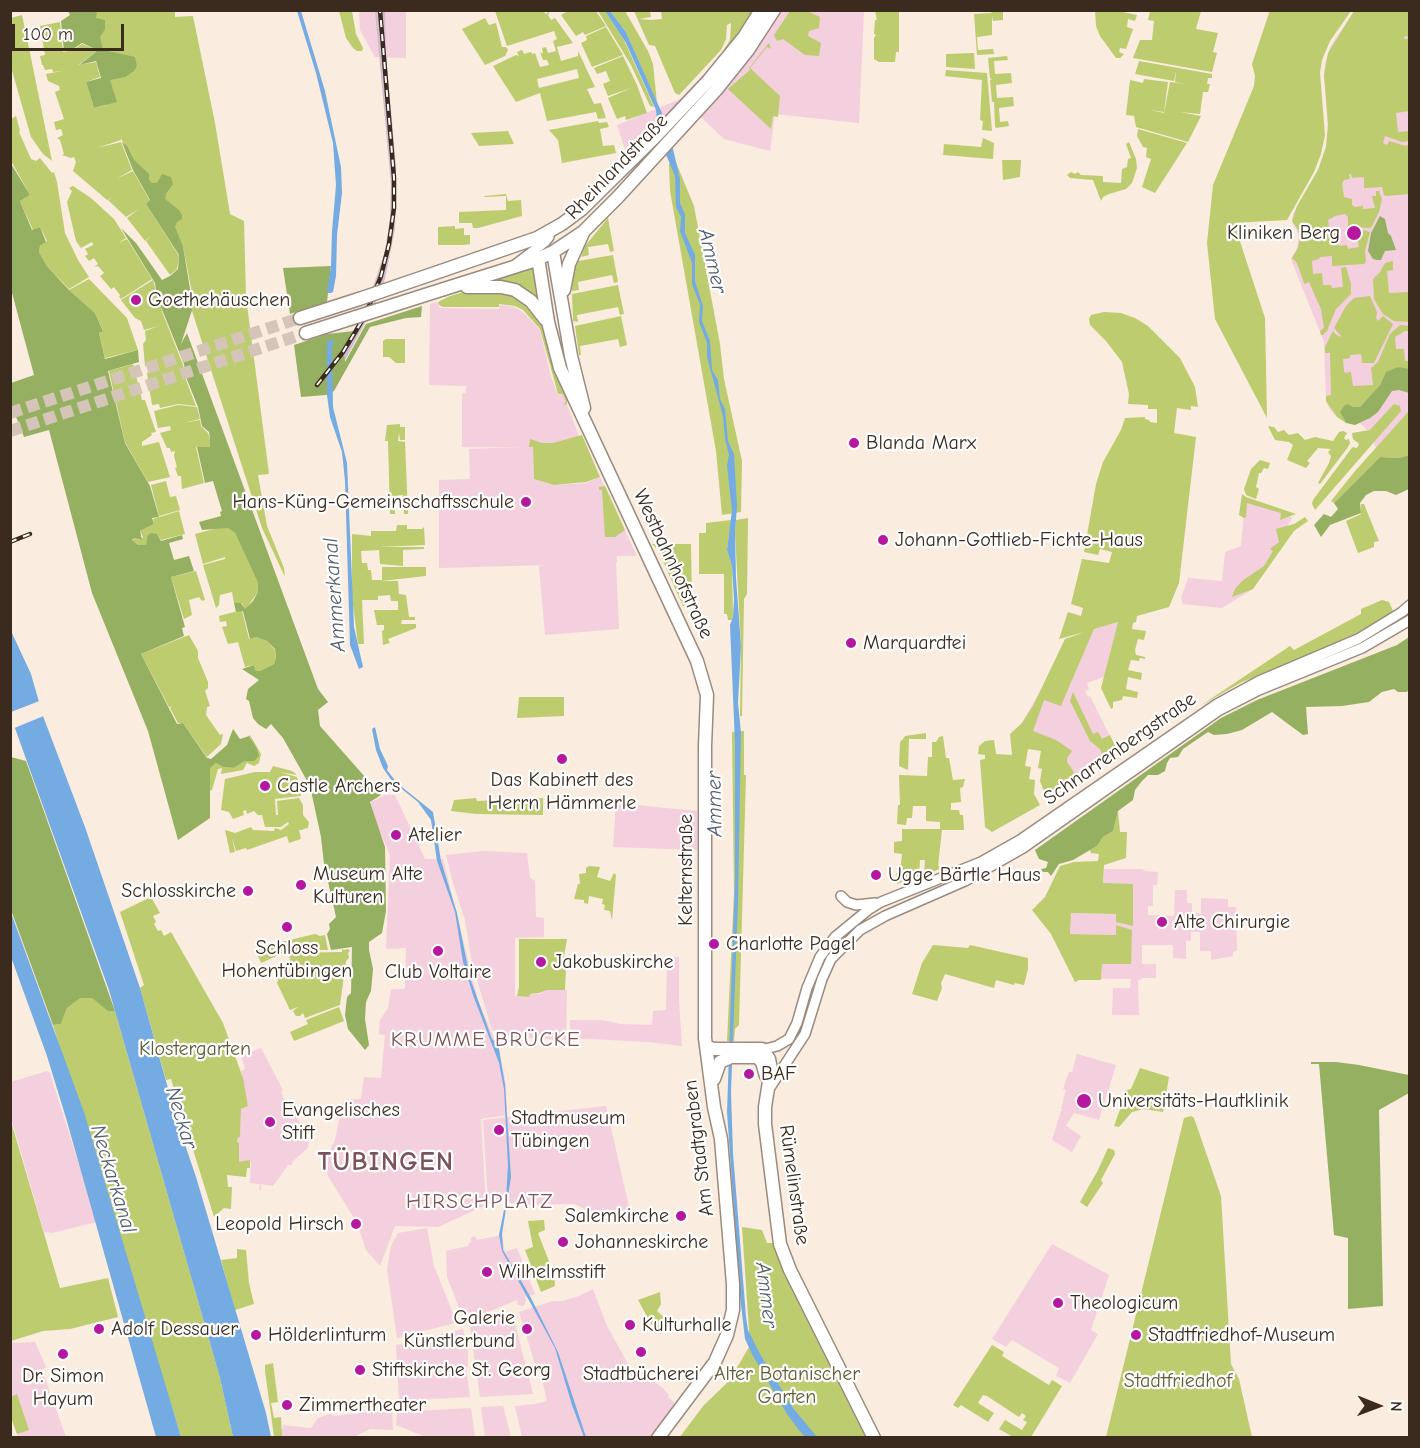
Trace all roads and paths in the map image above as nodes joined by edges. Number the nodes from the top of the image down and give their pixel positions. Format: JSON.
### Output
{"nodes":[{"id":1,"x":761,"y":10,"type":"edge"},
{"id":2,"x":774,"y":10,"type":"edge"},
{"id":3,"x":549,"y":231,"type":"junction"},
{"id":4,"x":583,"y":231,"type":"junction"},
{"id":5,"x":538,"y":248,"type":"junction"},
{"id":6,"x":553,"y":252,"type":"junction"},
{"id":7,"x":457,"y":285,"type":"junction"},
{"id":8,"x":562,"y":306,"type":"junction"},
{"id":9,"x":300,"y":318,"type":"tunnel mouth"},
{"id":10,"x":548,"y":322,"type":"junction"},
{"id":11,"x":306,"y":333,"type":"tunnel mouth"},
{"id":12,"x":586,"y":421,"type":"junction"},
{"id":13,"x":1410,"y":605,"type":"edge"},
{"id":14,"x":1410,"y":620,"type":"edge"},
{"id":15,"x":706,"y":729,"type":"joint"},
{"id":16,"x":841,"y":896,"type":"dead end"},
{"id":17,"x":880,"y":902,"type":"junction"},
{"id":18,"x":852,"y":922,"type":"junction"},
{"id":19,"x":831,"y":959,"type":"junction"},
{"id":20,"x":707,"y":1047,"type":"junction"},
{"id":21,"x":762,"y":1049,"type":"junction"},
{"id":22,"x":750,"y":1056,"type":"junction"},
{"id":23,"x":712,"y":1086,"type":"junction"},
{"id":24,"x":767,"y":1092,"type":"junction"},
{"id":25,"x":658,"y":1437,"type":"edge"},
{"id":26,"x":874,"y":1437,"type":"edge"}],
"edges":[{"from":1,"to":3,"type":"main road","name":"Rheinlandstraße"},
{"from":2,"to":4,"type":"main road","name":"Rheinlandstraße"},
{"from":3,"to":5,"type":"main road","name":"Rheinlandstraße"},
{"from":3,"to":6,"type":"street"},
{"from":4,"to":6,"type":"main road","name":"Rheinlandstraße"},
{"from":4,"to":8,"type":"main road"},
{"from":5,"to":6,"type":"main road","name":"Rheinlandstraße"},
{"from":5,"to":7,"type":"main road","name":"Rheinlandstraße"},
{"from":5,"to":9,"type":"main road","name":"Rheinlandstraße","bridge":true},
{"from":5,"to":10,"type":"main road","name":"Westbahnhofstraße"},
{"from":6,"to":8,"type":"main road","name":"Westbahnhofstraße"},
{"from":7,"to":10,"type":"main road"},
{"from":7,"to":11,"type":"main road","name":"Rheinlandstraße","bridge":true},
{"from":8,"to":12,"type":"main road","name":"Westbahnhofstraße"},
{"from":10,"to":12,"type":"main road","name":"Westbahnhofstraße"},
{"from":12,"to":15,"type":"main road","name":"Westbahnhofstraße"},
{"from":13,"to":17,"type":"street","name":"Schnarrenbergstraße"},
{"from":14,"to":19,"type":"street","name":"Schnarrenbergstraße"},
{"from":15,"to":20,"type":"main road","name":"Kelternstraße"},
{"from":16,"to":17,"type":"street"},
{"from":17,"to":18,"type":"street","name":"Schnarrenbergstraße"},
{"from":18,"to":19,"type":"street"},
{"from":18,"to":21,"type":"street","name":"Schnarrenbergstraße"},
{"from":19,"to":24,"type":"street"},
{"from":20,"to":21,"type":"main road"},
{"from":20,"to":23,"type":"main road","name":"Am Stadtgraben"},
{"from":21,"to":22,"type":"street","name":"Schnarrenbergstraße"},
{"from":21,"to":24,"type":"main road","name":"Rümelinstraße"},
{"from":22,"to":23,"type":"main road"},
{"from":22,"to":24,"type":"main road"},
{"from":23,"to":25,"type":"main road","name":"Am Stadtgraben"},
{"from":24,"to":26,"type":"main road","name":"Rümelinstraße"}]}
